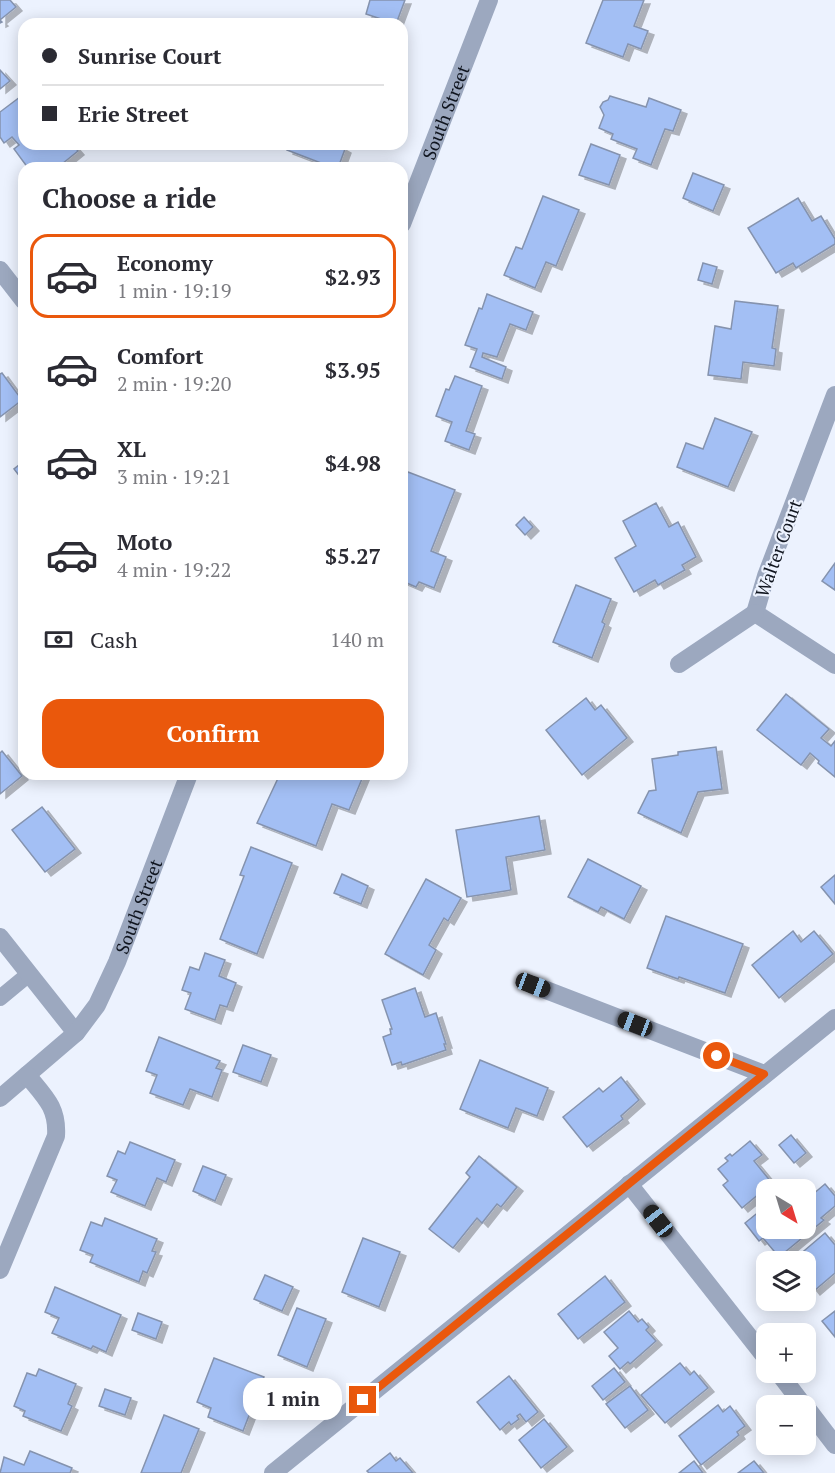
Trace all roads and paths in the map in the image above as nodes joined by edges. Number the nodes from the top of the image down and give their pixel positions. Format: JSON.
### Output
{"nodes":[{"id":1,"x":489,"y":0,"type":"edge"},
{"id":2,"x":408,"y":209,"type":"edge"},
{"id":3,"x":0,"y":270,"type":"edge"},
{"id":4,"x":18,"y":293,"type":"edge"},
{"id":5,"x":835,"y":395,"type":"edge"},
{"id":6,"x":755,"y":613,"type":"junction"},
{"id":7,"x":679,"y":664,"type":"dead end"},
{"id":8,"x":835,"y":665,"type":"edge"},
{"id":9,"x":187,"y":780,"type":"edge"},
{"id":10,"x":0,"y":937,"type":"edge"},
{"id":11,"x":29,"y":974,"type":"junction"},
{"id":12,"x":533,"y":985,"type":"dead end"},
{"id":13,"x":0,"y":998,"type":"edge"},
{"id":14,"x":835,"y":1018,"type":"edge"},
{"id":15,"x":76,"y":1034,"type":"junction"},
{"id":16,"x":764,"y":1074,"type":"junction"},
{"id":17,"x":27,"y":1075,"type":"junction"},
{"id":18,"x":0,"y":1098,"type":"edge"},
{"id":19,"x":629,"y":1184,"type":"junction"},
{"id":20,"x":0,"y":1270,"type":"edge"},
{"id":21,"x":756,"y":1345,"type":"edge"},
{"id":22,"x":787,"y":1383,"type":"edge"},
{"id":23,"x":796,"y":1395,"type":"edge"},
{"id":24,"x":816,"y":1420,"type":"edge"},
{"id":25,"x":835,"y":1444,"type":"edge"},
{"id":26,"x":273,"y":1473,"type":"edge"}],
"edges":[{"from":1,"to":2,"type":"street","name":"South Street"},
{"from":3,"to":4,"type":"street"},
{"from":5,"to":6,"type":"street","name":"Walter Court"},
{"from":6,"to":7,"type":"street"},
{"from":6,"to":8,"type":"street","name":"Walter Court"},
{"from":9,"to":15,"type":"street","name":"South Street"},
{"from":10,"to":11,"type":"street"},
{"from":11,"to":13,"type":"lane"},
{"from":11,"to":15,"type":"street"},
{"from":12,"to":16,"type":"street"},
{"from":14,"to":16,"type":"street"},
{"from":15,"to":17,"type":"street","name":"South Street"},
{"from":16,"to":19,"type":"street"},
{"from":17,"to":18,"type":"street","name":"South Street"},
{"from":17,"to":20,"type":"street"},
{"from":19,"to":21,"type":"street"},
{"from":19,"to":26,"type":"street"},
{"from":22,"to":23,"type":"street"},
{"from":24,"to":25,"type":"street"}]}
